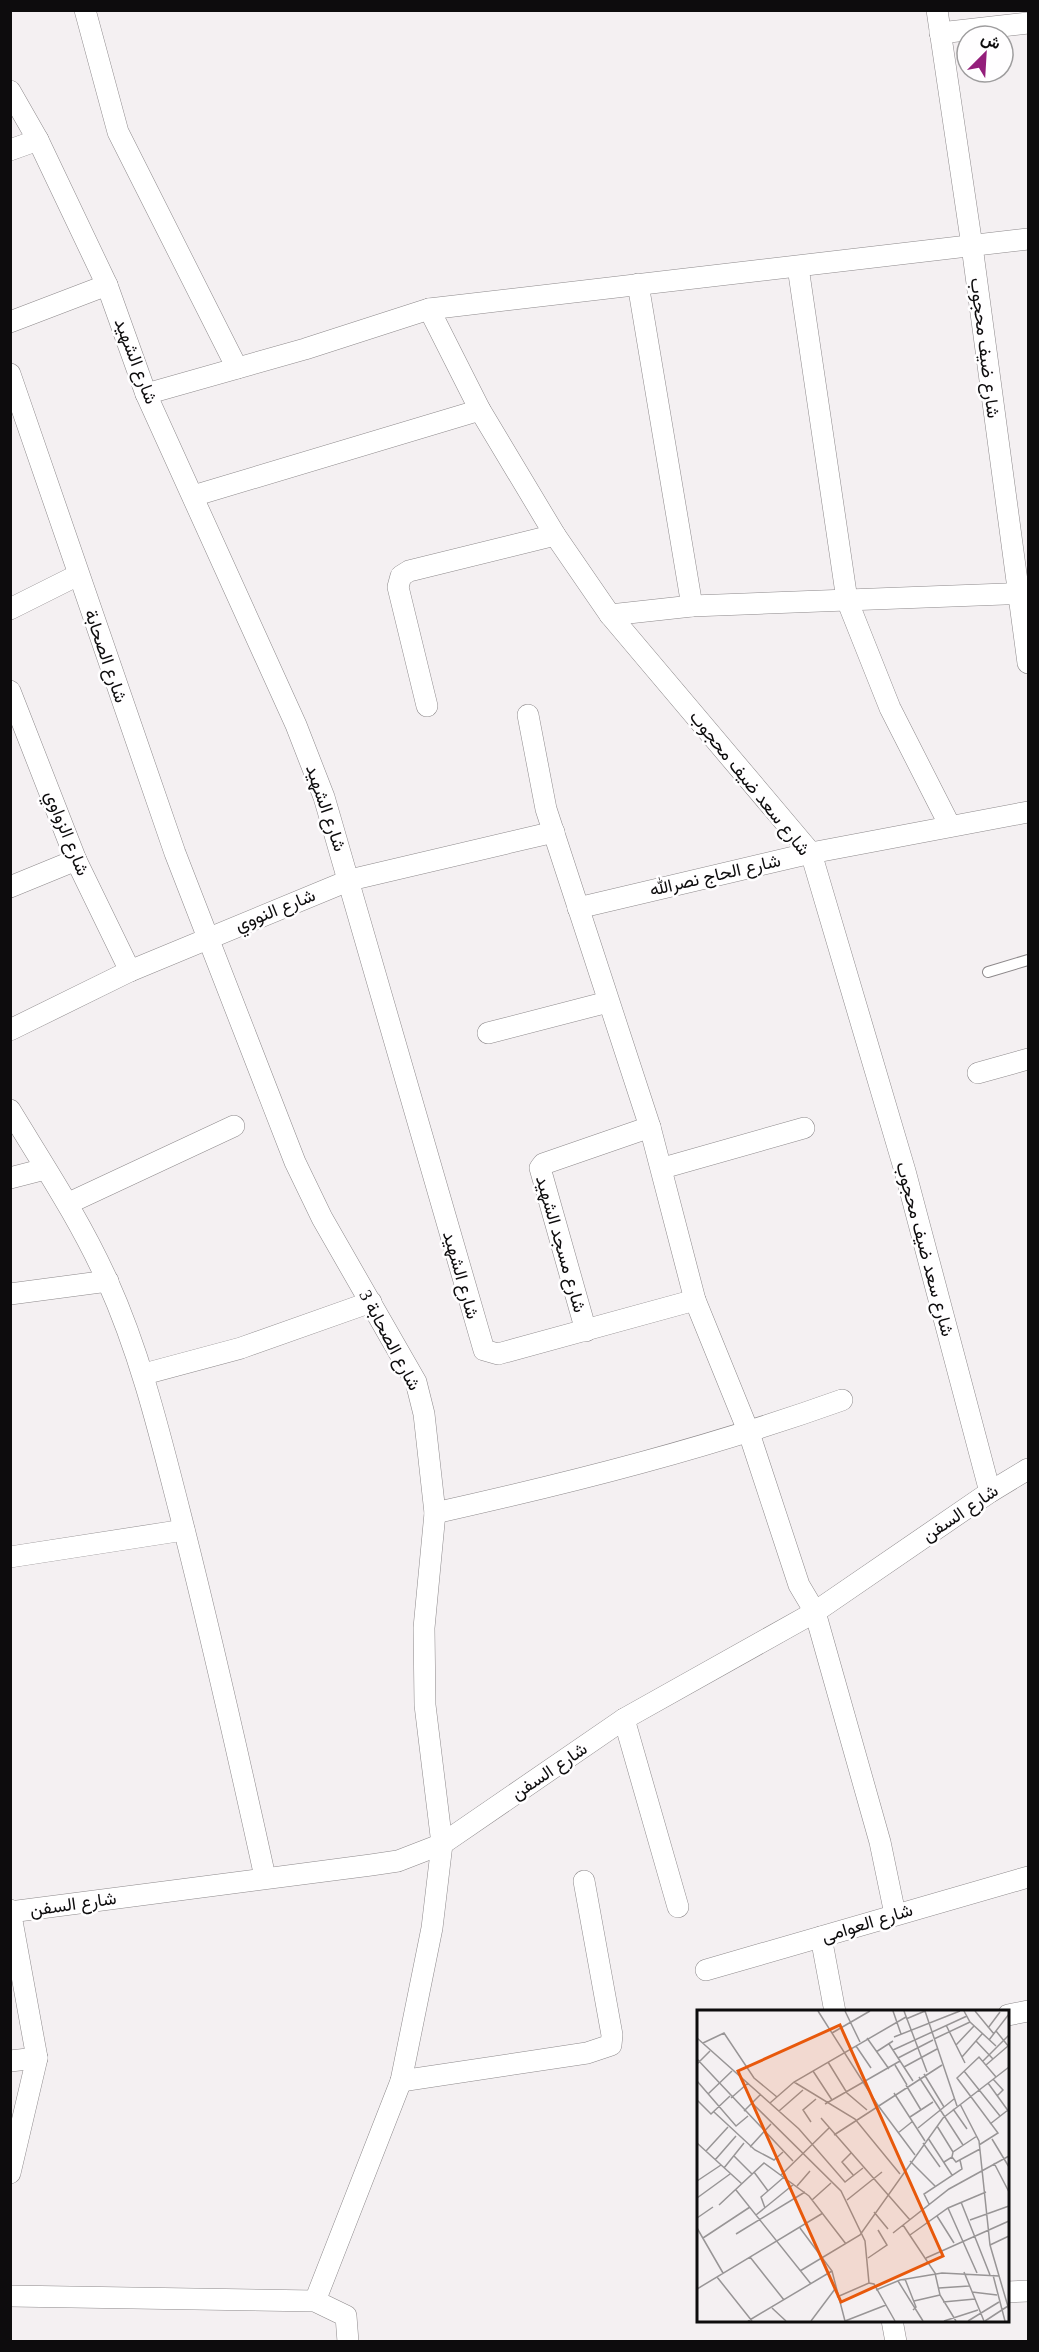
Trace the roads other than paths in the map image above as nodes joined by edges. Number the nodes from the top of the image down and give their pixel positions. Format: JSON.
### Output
{"nodes":[{"id":1,"x":85,"y":10,"type":"edge"},
{"id":2,"x":937,"y":10,"type":"edge"},
{"id":3,"x":1029,"y":23,"type":"edge"},
{"id":4,"x":940,"y":33,"type":"junction"},
{"id":5,"x":10,"y":91,"type":"edge"},
{"id":6,"x":38,"y":140,"type":"junction"},
{"id":7,"x":10,"y":150,"type":"edge"},
{"id":8,"x":1029,"y":239,"type":"edge"},
{"id":9,"x":972,"y":246,"type":"junction"},
{"id":10,"x":798,"y":267,"type":"junction"},
{"id":11,"x":638,"y":284,"type":"junction"},
{"id":12,"x":107,"y":285,"type":"junction"},
{"id":13,"x":429,"y":309,"type":"junction"},
{"id":14,"x":10,"y":322,"type":"edge"},
{"id":15,"x":237,"y":368,"type":"junction"},
{"id":16,"x":10,"y":374,"type":"edge"},
{"id":17,"x":147,"y":394,"type":"junction"},
{"id":18,"x":480,"y":410,"type":"junction"},
{"id":19,"x":193,"y":496,"type":"junction"},
{"id":20,"x":555,"y":535,"type":"junction"},
{"id":21,"x":78,"y":575,"type":"junction"},
{"id":22,"x":1023,"y":594,"type":"edge"},
{"id":23,"x":847,"y":600,"type":"junction"},
{"id":24,"x":692,"y":606,"type":"junction"},
{"id":25,"x":10,"y":609,"type":"edge"},
{"id":26,"x":610,"y":615,"type":"junction"},
{"id":27,"x":1029,"y":663,"type":"edge"},
{"id":28,"x":10,"y":691,"type":"edge"},
{"id":29,"x":427,"y":706,"type":"dead end"},
{"id":30,"x":528,"y":715,"type":"dead end"},
{"id":31,"x":1029,"y":812,"type":"edge"},
{"id":32,"x":950,"y":826,"type":"junction"},
{"id":33,"x":554,"y":832,"type":"junction"},
{"id":34,"x":811,"y":853,"type":"junction"},
{"id":35,"x":76,"y":860,"type":"junction"},
{"id":36,"x":351,"y":880,"type":"junction"},
{"id":37,"x":10,"y":887,"type":"edge"},
{"id":38,"x":578,"y":908,"type":"junction"},
{"id":39,"x":206,"y":938,"type":"junction"},
{"id":40,"x":1029,"y":960,"type":"edge"},
{"id":41,"x":130,"y":971,"type":"junction"},
{"id":42,"x":988,"y":972,"type":"dead end"},
{"id":43,"x":608,"y":1002,"type":"junction"},
{"id":44,"x":10,"y":1030,"type":"edge"},
{"id":45,"x":488,"y":1033,"type":"dead end"},
{"id":46,"x":1029,"y":1059,"type":"edge"},
{"id":47,"x":978,"y":1073,"type":"dead end"},
{"id":48,"x":10,"y":1110,"type":"edge"},
{"id":49,"x":234,"y":1126,"type":"dead end"},
{"id":50,"x":650,"y":1126,"type":"junction"},
{"id":51,"x":804,"y":1128,"type":"dead end"},
{"id":52,"x":663,"y":1168,"type":"junction"},
{"id":53,"x":45,"y":1169,"type":"junction"},
{"id":54,"x":10,"y":1178,"type":"edge"},
{"id":55,"x":69,"y":1203,"type":"junction"},
{"id":56,"x":108,"y":1281,"type":"junction"},
{"id":57,"x":10,"y":1294,"type":"edge"},
{"id":58,"x":695,"y":1300,"type":"junction"},
{"id":59,"x":371,"y":1302,"type":"junction"},
{"id":60,"x":586,"y":1331,"type":"junction"},
{"id":61,"x":144,"y":1374,"type":"junction"},
{"id":62,"x":842,"y":1400,"type":"dead end"},
{"id":63,"x":748,"y":1433,"type":"junction"},
{"id":64,"x":1029,"y":1469,"type":"edge"},
{"id":65,"x":990,"y":1492,"type":"junction"},
{"id":66,"x":435,"y":1513,"type":"junction"},
{"id":67,"x":184,"y":1530,"type":"junction"},
{"id":68,"x":10,"y":1557,"type":"edge"},
{"id":69,"x":815,"y":1612,"type":"junction"},
{"id":70,"x":624,"y":1719,"type":"junction"},
{"id":71,"x":442,"y":1844,"type":"junction"},
{"id":72,"x":265,"y":1877,"type":"junction"},
{"id":73,"x":1029,"y":1877,"type":"edge"},
{"id":74,"x":584,"y":1881,"type":"dead end"},
{"id":75,"x":678,"y":1907,"type":"dead end"},
{"id":76,"x":11,"y":1911,"type":"edge"},
{"id":77,"x":895,"y":1914,"type":"junction"},
{"id":78,"x":821,"y":1937,"type":"junction"},
{"id":79,"x":706,"y":1970,"type":"dead end"},
{"id":80,"x":835,"y":2010,"type":"edge"},
{"id":81,"x":1029,"y":2011,"type":"edge"},
{"id":82,"x":1009,"y":2015,"type":"edge"},
{"id":83,"x":37,"y":2058,"type":"junction"},
{"id":84,"x":10,"y":2061,"type":"edge"},
{"id":85,"x":401,"y":2081,"type":"junction"},
{"id":86,"x":10,"y":2173,"type":"edge"},
{"id":87,"x":1029,"y":2291,"type":"edge"},
{"id":88,"x":1009,"y":2292,"type":"edge"},
{"id":89,"x":10,"y":2296,"type":"edge"},
{"id":90,"x":315,"y":2301,"type":"junction"},
{"id":91,"x":892,"y":2322,"type":"edge"},
{"id":92,"x":348,"y":2342,"type":"edge"},
{"id":93,"x":896,"y":2342,"type":"edge"}],
"edges":[{"from":1,"to":15,"type":"street"},
{"from":2,"to":4,"type":"street","name":"شارع ضيف محجوب"},
{"from":3,"to":4,"type":"street"},
{"from":4,"to":9,"type":"street","name":"شارع ضيف محجوب"},
{"from":5,"to":6,"type":"street","name":"شارع الشهيد"},
{"from":6,"to":7,"type":"street"},
{"from":6,"to":12,"type":"street","name":"شارع الشهيد"},
{"from":8,"to":9,"type":"street"},
{"from":9,"to":10,"type":"street"},
{"from":9,"to":22,"type":"street","name":"شارع ضيف محجوب"},
{"from":10,"to":11,"type":"street"},
{"from":10,"to":23,"type":"street"},
{"from":11,"to":13,"type":"street"},
{"from":11,"to":24,"type":"street"},
{"from":12,"to":14,"type":"street"},
{"from":12,"to":17,"type":"street","name":"شارع الشهيد"},
{"from":13,"to":15,"type":"street"},
{"from":13,"to":18,"type":"street","name":"شارع سعد ضيف محجوب"},
{"from":15,"to":17,"type":"street"},
{"from":16,"to":21,"type":"street","name":"شارع الصحابة"},
{"from":17,"to":19,"type":"street","name":"شارع الشهيد"},
{"from":18,"to":19,"type":"street"},
{"from":18,"to":20,"type":"street","name":"شارع سعد ضيف محجوب"},
{"from":19,"to":36,"type":"street","name":"شارع الشهيد"},
{"from":20,"to":26,"type":"street","name":"شارع سعد ضيف محجوب"},
{"from":20,"to":29,"type":"street"},
{"from":21,"to":25,"type":"street"},
{"from":21,"to":39,"type":"street","name":"شارع الصحابة"},
{"from":22,"to":23,"type":"street"},
{"from":22,"to":27,"type":"street","name":"شارع ضيف محجوب"},
{"from":23,"to":24,"type":"street"},
{"from":23,"to":32,"type":"street"},
{"from":24,"to":26,"type":"street"},
{"from":26,"to":34,"type":"street","name":"شارع سعد ضيف محجوب"},
{"from":28,"to":35,"type":"street","name":"شارع الزواوي"},
{"from":30,"to":33,"type":"street"},
{"from":31,"to":32,"type":"street","name":"شارع الحاج نصرالله"},
{"from":32,"to":34,"type":"street","name":"شارع الحاج نصرالله"},
{"from":33,"to":36,"type":"street","name":"شارع النووي"},
{"from":33,"to":38,"type":"street"},
{"from":34,"to":38,"type":"street","name":"شارع الحاج نصرالله"},
{"from":34,"to":65,"type":"street","name":"شارع سعد ضيف محجوب"},
{"from":35,"to":37,"type":"street"},
{"from":35,"to":41,"type":"street","name":"شارع الزواوي"},
{"from":36,"to":39,"type":"street","name":"شارع النووي"},
{"from":36,"to":60,"type":"street","name":"شارع الشهيد"},
{"from":38,"to":43,"type":"street"},
{"from":39,"to":41,"type":"street","name":"شارع النووي"},
{"from":39,"to":59,"type":"street","name":"شارع الصحابة 3"},
{"from":40,"to":42,"type":"lane"},
{"from":41,"to":44,"type":"street","name":"شارع النووي"},
{"from":43,"to":45,"type":"street"},
{"from":43,"to":50,"type":"street"},
{"from":46,"to":47,"type":"street"},
{"from":48,"to":53,"type":"street"},
{"from":49,"to":55,"type":"street"},
{"from":50,"to":52,"type":"street"},
{"from":50,"to":60,"type":"street","name":"شارع مسجد الشهيد"},
{"from":51,"to":52,"type":"street"},
{"from":52,"to":58,"type":"street"},
{"from":53,"to":54,"type":"street"},
{"from":53,"to":55,"type":"street"},
{"from":55,"to":56,"type":"street"},
{"from":56,"to":57,"type":"street"},
{"from":56,"to":61,"type":"street"},
{"from":58,"to":60,"type":"street","name":"شارع الشهيد"},
{"from":58,"to":63,"type":"street"},
{"from":59,"to":61,"type":"street"},
{"from":59,"to":66,"type":"street","name":"شارع الصحابة 3"},
{"from":61,"to":67,"type":"street"},
{"from":62,"to":63,"type":"street"},
{"from":63,"to":66,"type":"street"},
{"from":63,"to":69,"type":"street"},
{"from":64,"to":65,"type":"street","name":"شارع السفن"},
{"from":65,"to":69,"type":"street","name":"شارع السفن"},
{"from":66,"to":71,"type":"street","name":"شارع الصحابة 3"},
{"from":67,"to":68,"type":"street"},
{"from":67,"to":72,"type":"street"},
{"from":69,"to":70,"type":"street","name":"شارع السفن"},
{"from":69,"to":77,"type":"street"},
{"from":70,"to":71,"type":"street","name":"شارع السفن"},
{"from":70,"to":75,"type":"street"},
{"from":71,"to":72,"type":"street","name":"شارع السفن"},
{"from":71,"to":85,"type":"street","name":"شارع الصحابة 3"},
{"from":72,"to":76,"type":"street","name":"شارع السفن"},
{"from":73,"to":77,"type":"street","name":"شارع العوامى"},
{"from":74,"to":85,"type":"street"},
{"from":76,"to":83,"type":"street"},
{"from":77,"to":78,"type":"street","name":"شارع العوامى"},
{"from":78,"to":79,"type":"street","name":"شارع العوامى"},
{"from":78,"to":80,"type":"street"},
{"from":81,"to":82,"type":"street"},
{"from":83,"to":84,"type":"street"},
{"from":83,"to":86,"type":"street"},
{"from":85,"to":90,"type":"street","name":"شارع الصحابة 3"},
{"from":87,"to":88,"type":"street"},
{"from":89,"to":90,"type":"street"},
{"from":90,"to":92,"type":"street"},
{"from":91,"to":93,"type":"street"}]}
